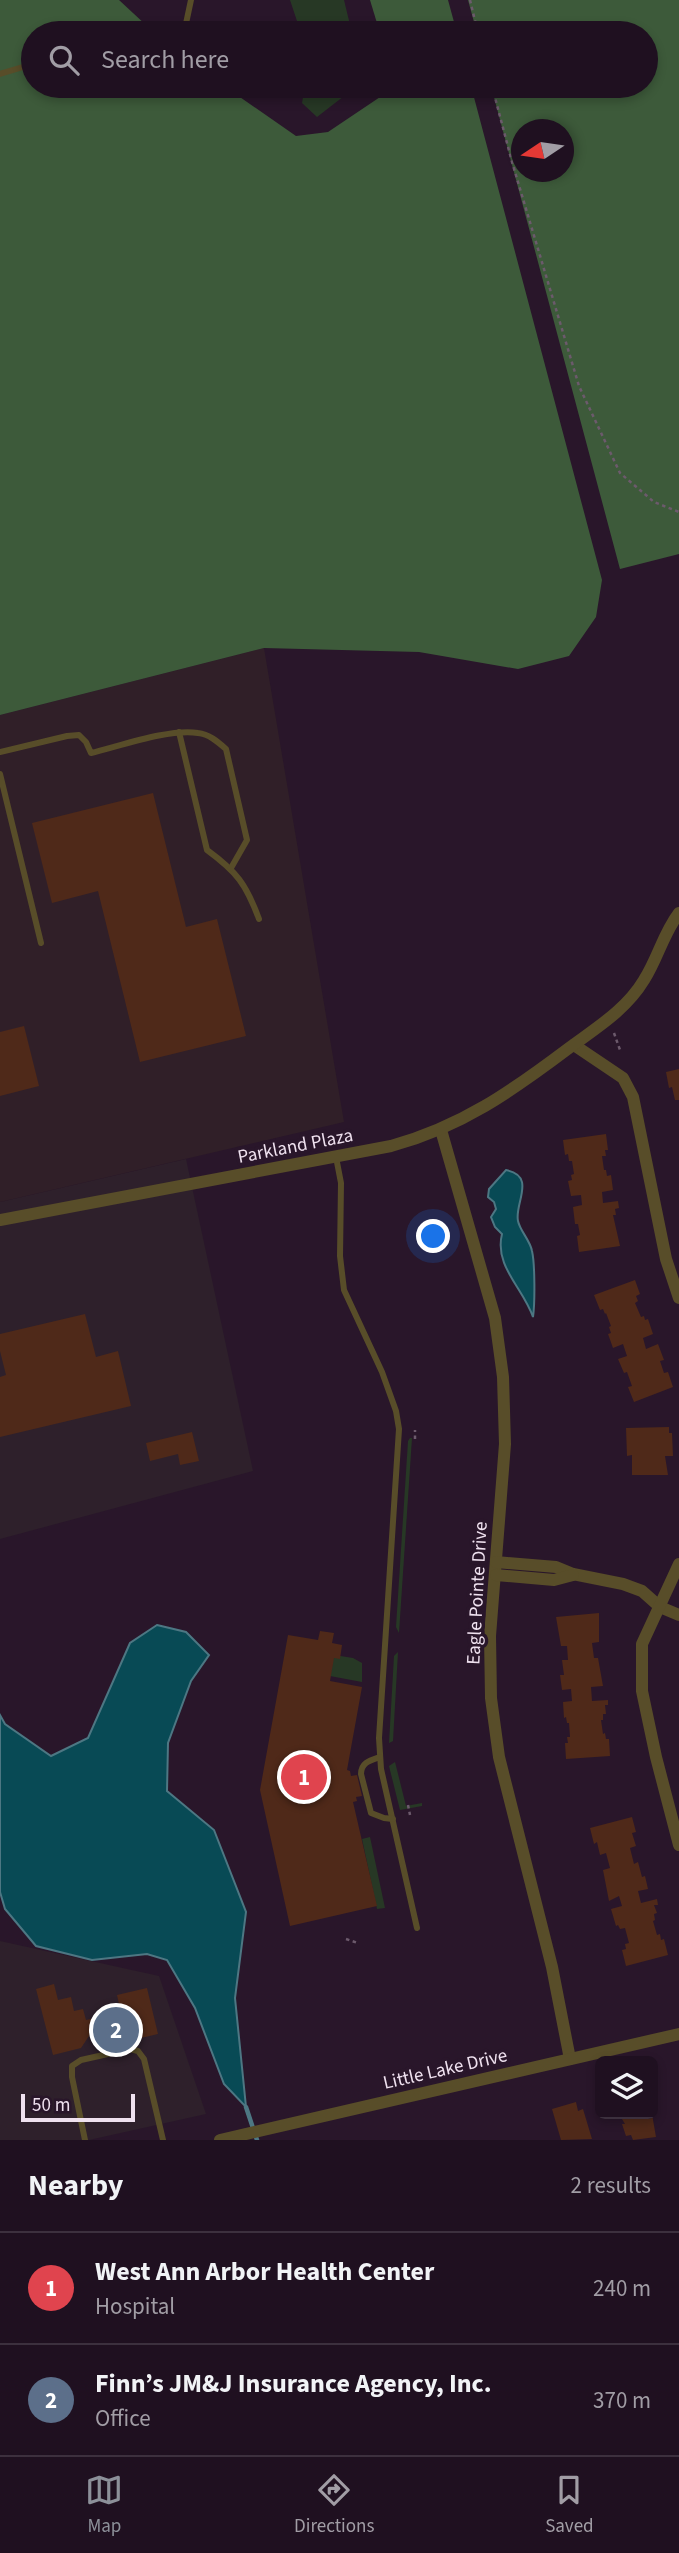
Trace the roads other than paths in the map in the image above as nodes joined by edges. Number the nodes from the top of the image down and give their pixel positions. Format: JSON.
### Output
{"nodes":[{"id":1,"x":191,"y":0,"type":"edge"},
{"id":2,"x":187,"y":21,"type":"edge"},
{"id":3,"x":21,"y":68,"type":"edge"},
{"id":4,"x":0,"y":74,"type":"edge"},
{"id":5,"x":179,"y":732,"type":"junction"},
{"id":6,"x":0,"y":752,"type":"edge"},
{"id":7,"x":0,"y":774,"type":"edge"},
{"id":8,"x":231,"y":868,"type":"junction"},
{"id":9,"x":679,"y":913,"type":"edge"},
{"id":10,"x":259,"y":919,"type":"dead end"},
{"id":11,"x":41,"y":943,"type":"dead end"},
{"id":12,"x":574,"y":1045,"type":"junction"},
{"id":13,"x":441,"y":1130,"type":"junction"},
{"id":14,"x":336,"y":1157,"type":"junction"},
{"id":15,"x":0,"y":1220,"type":"edge"},
{"id":16,"x":679,"y":1298,"type":"edge"},
{"id":17,"x":679,"y":1564,"type":"edge"},
{"id":18,"x":496,"y":1568,"type":"junction"},
{"id":19,"x":660,"y":1607,"type":"junction"},
{"id":20,"x":679,"y":1615,"type":"edge"},
{"id":21,"x":380,"y":1757,"type":"junction"},
{"id":22,"x":393,"y":1819,"type":"junction"},
{"id":23,"x":679,"y":1845,"type":"edge"},
{"id":24,"x":417,"y":1928,"type":"dead end"},
{"id":25,"x":679,"y":2034,"type":"edge"},
{"id":26,"x":570,"y":2059,"type":"junction"},
{"id":27,"x":85,"y":2140,"type":"edge"},
{"id":28,"x":163,"y":2140,"type":"edge"},
{"id":29,"x":220,"y":2140,"type":"edge"}],
"edges":[{"from":1,"to":2,"type":"lane"},
{"from":3,"to":4,"type":"lane"},
{"from":5,"to":6,"type":"lane"},
{"from":5,"to":8,"type":"lane"},
{"from":5,"to":8,"type":"lane"},
{"from":7,"to":11,"type":"lane"},
{"from":8,"to":10,"type":"lane"},
{"from":9,"to":12,"type":"street","name":"Parkland Plaza"},
{"from":12,"to":13,"type":"street","name":"Parkland Plaza"},
{"from":12,"to":16,"type":"street"},
{"from":13,"to":14,"type":"street","name":"Parkland Plaza"},
{"from":13,"to":18,"type":"street","name":"Eagle Pointe Drive"},
{"from":14,"to":15,"type":"street","name":"Parkland Plaza"},
{"from":14,"to":21,"type":"lane"},
{"from":17,"to":19,"type":"street"},
{"from":18,"to":19,"type":"street"},
{"from":18,"to":26,"type":"street","name":"Eagle Pointe Drive"},
{"from":19,"to":20,"type":"street"},
{"from":19,"to":23,"type":"street"},
{"from":21,"to":22,"type":"lane"},
{"from":21,"to":22,"type":"lane"},
{"from":22,"to":24,"type":"lane"},
{"from":25,"to":26,"type":"street","name":"Little Lake Drive"},
{"from":26,"to":29,"type":"street","name":"Little Lake Drive"},
{"from":27,"to":28,"type":"lane"}]}
